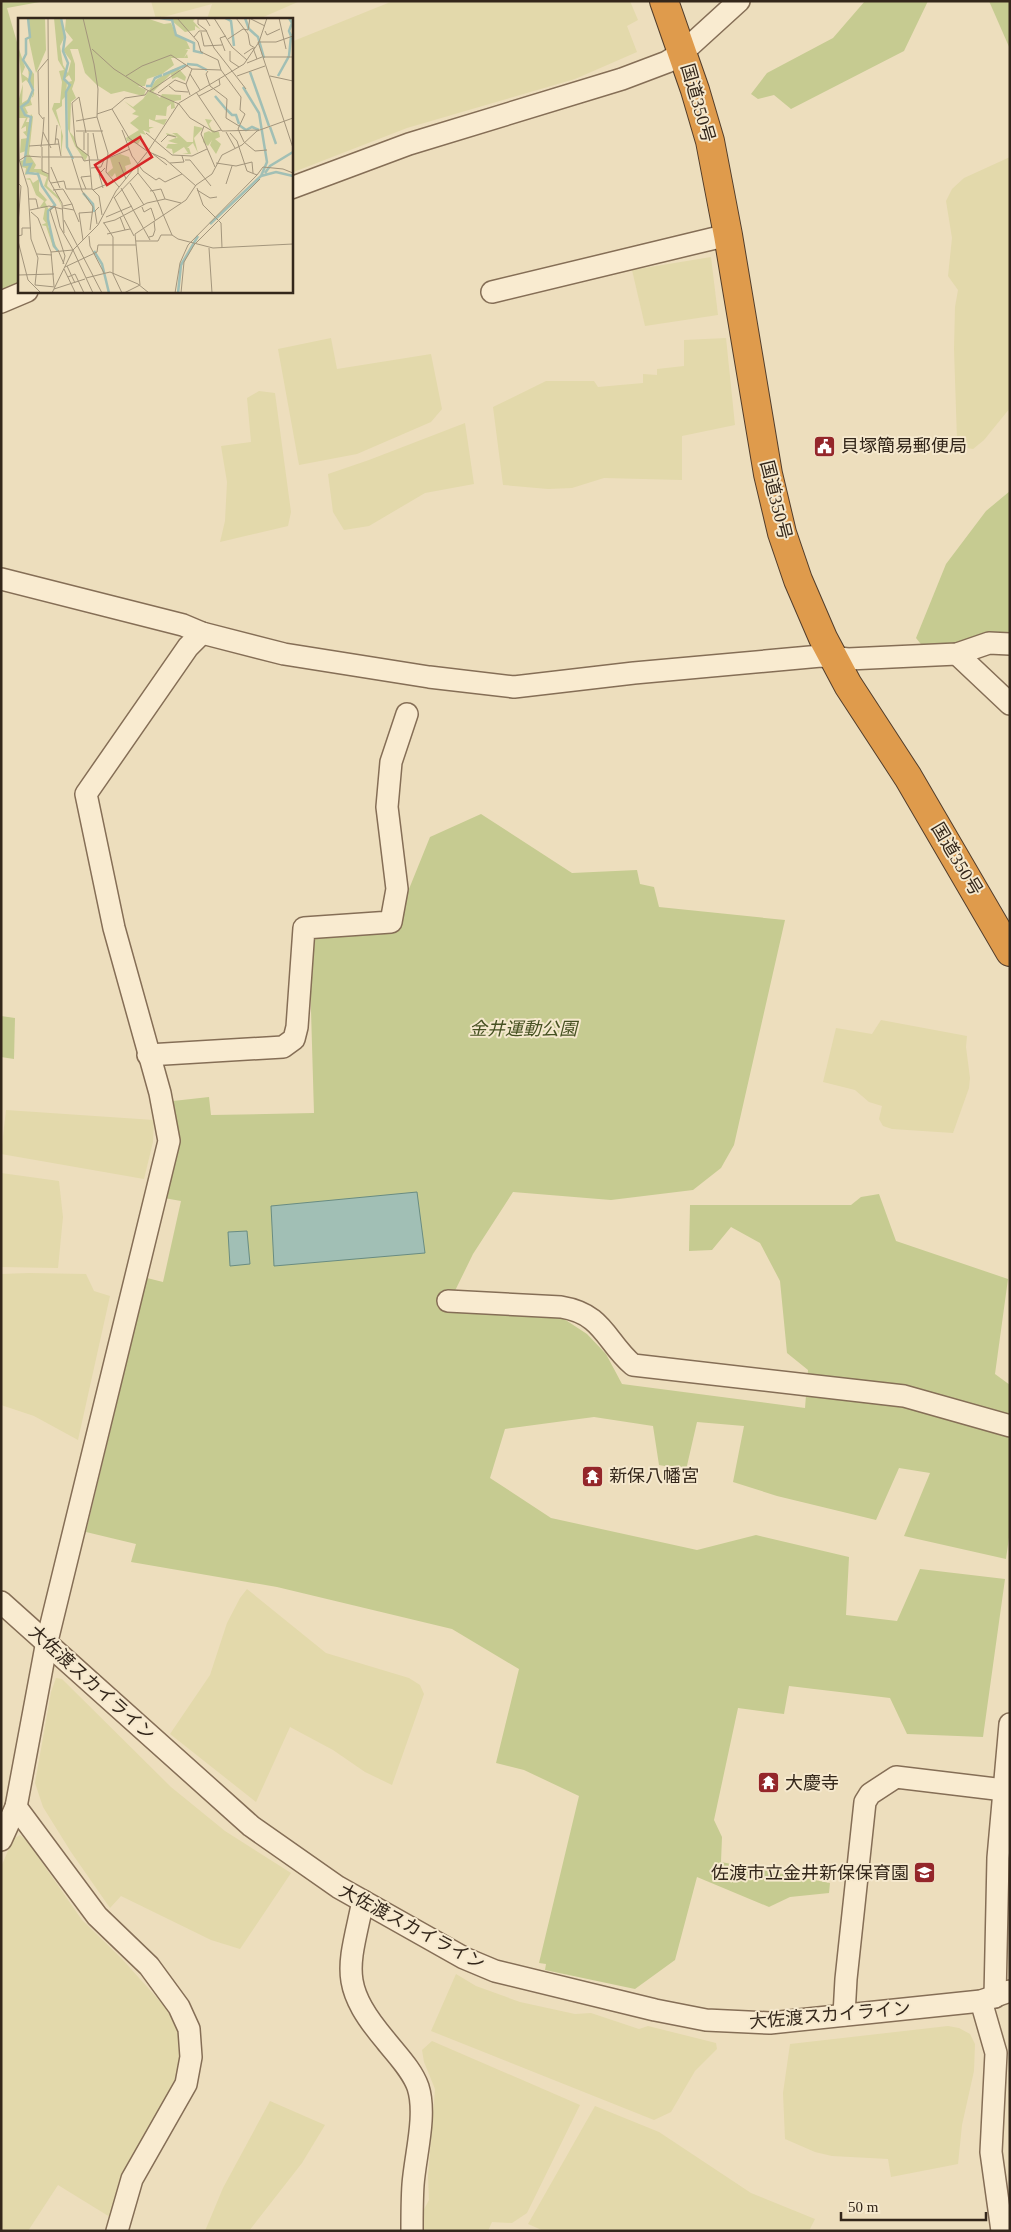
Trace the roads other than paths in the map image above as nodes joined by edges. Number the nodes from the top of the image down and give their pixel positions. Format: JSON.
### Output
{"nodes":[{"id":1,"x":664,"y":1,"type":"edge"},
{"id":2,"x":739,"y":1,"type":"edge"},
{"id":3,"x":683,"y":52,"type":"junction"},
{"id":4,"x":292,"y":188,"type":"edge"},
{"id":5,"x":728,"y":235,"type":"junction"},
{"id":6,"x":24,"y":292,"type":"edge"},
{"id":7,"x":492,"y":292,"type":"dead end"},
{"id":8,"x":1,"y":302,"type":"edge"},
{"id":9,"x":1,"y":580,"type":"edge"},
{"id":10,"x":202,"y":633,"type":"junction"},
{"id":11,"x":1010,"y":644,"type":"edge"},
{"id":12,"x":957,"y":654,"type":"junction"},
{"id":13,"x":834,"y":658,"type":"junction"},
{"id":14,"x":1010,"y":704,"type":"edge"},
{"id":15,"x":407,"y":714,"type":"dead end"},
{"id":16,"x":1010,"y":952,"type":"edge"},
{"id":17,"x":148,"y":1056,"type":"junction"},
{"id":18,"x":448,"y":1301,"type":"dead end"},
{"id":19,"x":1010,"y":1426,"type":"edge"},
{"id":20,"x":1,"y":1602,"type":"edge"},
{"id":21,"x":47,"y":1641,"type":"junction"},
{"id":22,"x":1010,"y":1724,"type":"edge"},
{"id":23,"x":1004,"y":1790,"type":"junction"},
{"id":24,"x":16,"y":1807,"type":"junction"},
{"id":25,"x":1,"y":1840,"type":"edge"},
{"id":26,"x":363,"y":1901,"type":"junction"},
{"id":27,"x":995,"y":1996,"type":"edge"},
{"id":28,"x":844,"y":2015,"type":"junction"},
{"id":29,"x":1003,"y":2189,"type":"edge"},
{"id":30,"x":117,"y":2231,"type":"edge"},
{"id":31,"x":412,"y":2231,"type":"edge"},
{"id":32,"x":1002,"y":2231,"type":"edge"}],
"edges":[{"from":1,"to":3,"type":"highway","name":"国道350号"},
{"from":2,"to":3,"type":"street"},
{"from":3,"to":4,"type":"street"},
{"from":3,"to":5,"type":"highway","name":"国道350号"},
{"from":5,"to":7,"type":"street"},
{"from":5,"to":13,"type":"highway","name":"国道350号"},
{"from":6,"to":8,"type":"street"},
{"from":9,"to":10,"type":"street"},
{"from":10,"to":13,"type":"street"},
{"from":10,"to":17,"type":"street"},
{"from":11,"to":12,"type":"street"},
{"from":12,"to":13,"type":"street"},
{"from":12,"to":14,"type":"street"},
{"from":13,"to":16,"type":"highway","name":"国道350号"},
{"from":15,"to":17,"type":"street"},
{"from":17,"to":21,"type":"street"},
{"from":18,"to":19,"type":"street"},
{"from":20,"to":21,"type":"street","name":"大佐渡スカイライン"},
{"from":21,"to":24,"type":"street"},
{"from":21,"to":26,"type":"street","name":"大佐渡スカイライン"},
{"from":22,"to":23,"type":"street"},
{"from":23,"to":27,"type":"street"},
{"from":23,"to":28,"type":"street"},
{"from":24,"to":25,"type":"street"},
{"from":24,"to":30,"type":"street"},
{"from":26,"to":28,"type":"street","name":"大佐渡スカイライン"},
{"from":26,"to":31,"type":"street"},
{"from":27,"to":28,"type":"street","name":"大佐渡スカイライン"},
{"from":27,"to":29,"type":"street"},
{"from":29,"to":32,"type":"street"}]}
